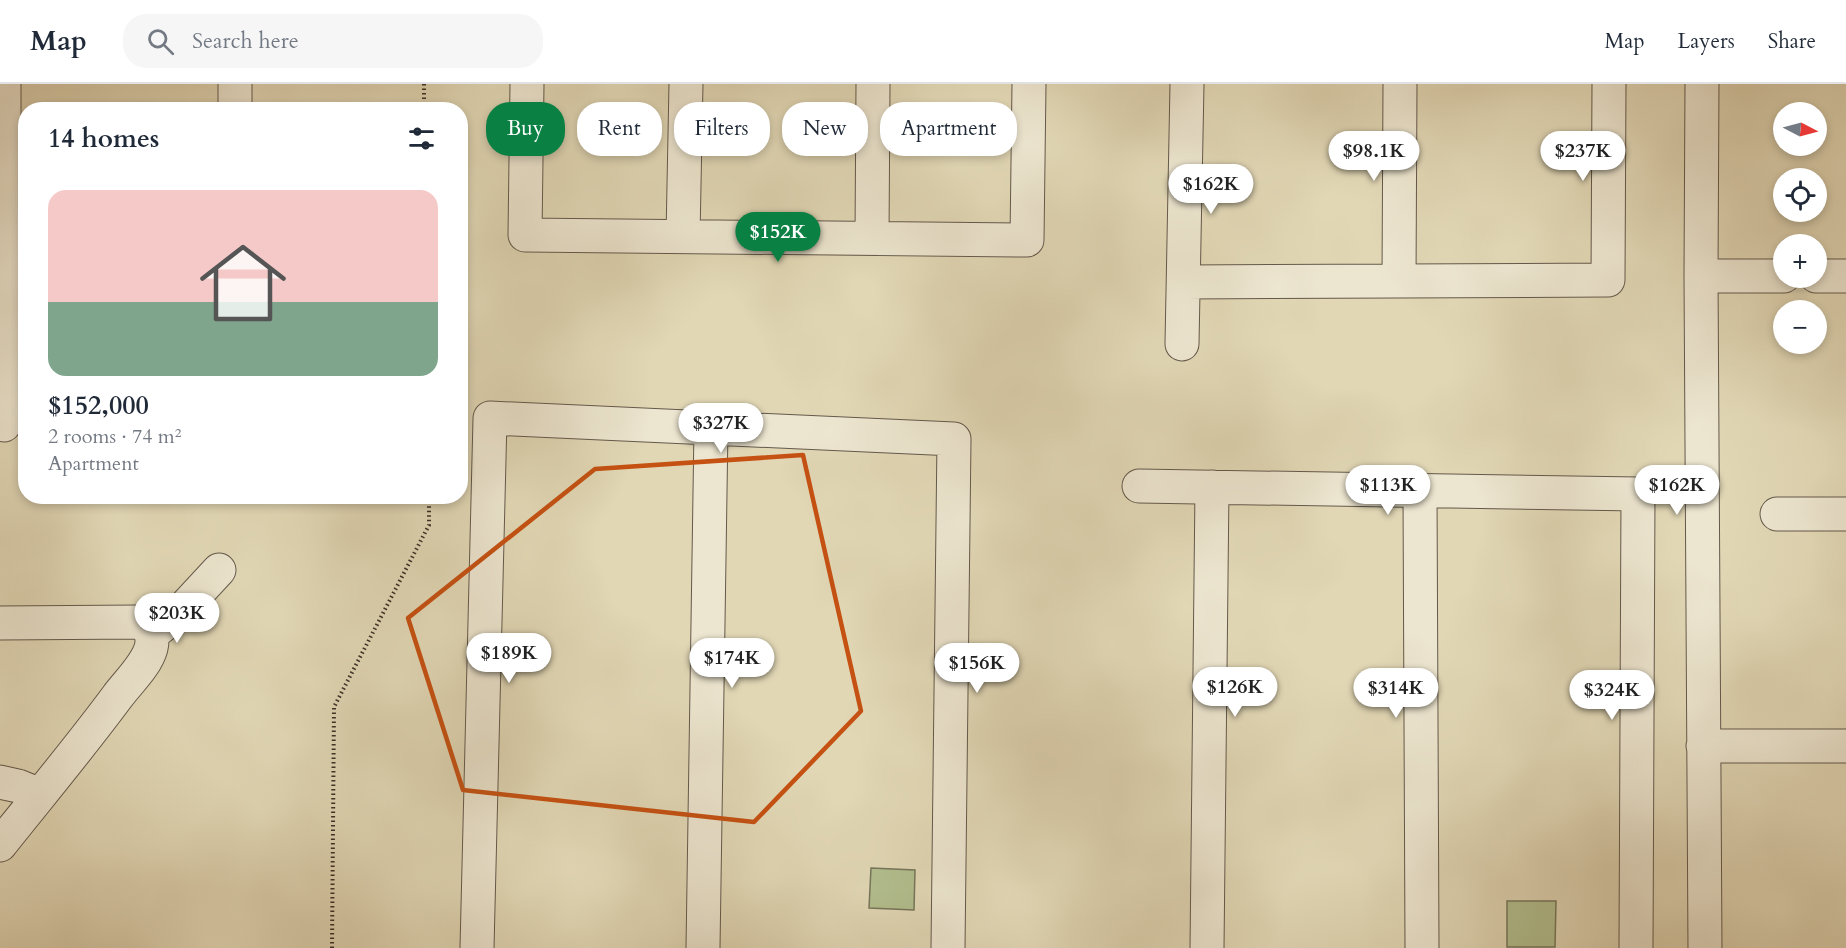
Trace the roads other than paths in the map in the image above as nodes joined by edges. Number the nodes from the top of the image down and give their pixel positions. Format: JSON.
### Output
{"nodes":[{"id":1,"x":4,"y":84,"type":"edge"},
{"id":2,"x":235,"y":84,"type":"edge"},
{"id":3,"x":527,"y":84,"type":"edge"},
{"id":4,"x":686,"y":84,"type":"edge"},
{"id":5,"x":873,"y":84,"type":"edge"},
{"id":6,"x":1029,"y":84,"type":"edge"},
{"id":7,"x":1187,"y":84,"type":"edge"},
{"id":8,"x":1400,"y":84,"type":"edge"},
{"id":9,"x":1609,"y":84,"type":"edge"},
{"id":10,"x":1702,"y":84,"type":"edge"},
{"id":11,"x":235,"y":102,"type":"edge"},
{"id":12,"x":683,"y":236,"type":"junction"},
{"id":13,"x":872,"y":238,"type":"junction"},
{"id":14,"x":1701,"y":276,"type":"junction"},
{"id":15,"x":1773,"y":276,"type":"edge"},
{"id":16,"x":1827,"y":276,"type":"edge"},
{"id":17,"x":1846,"y":276,"type":"edge"},
{"id":18,"x":1399,"y":281,"type":"junction"},
{"id":19,"x":1185,"y":282,"type":"junction"},
{"id":20,"x":1182,"y":345,"type":"dead end"},
{"id":21,"x":10,"y":425,"type":"edge"},
{"id":22,"x":711,"y":428,"type":"junction"},
{"id":23,"x":1139,"y":486,"type":"dead end"},
{"id":24,"x":1212,"y":487,"type":"junction"},
{"id":25,"x":1420,"y":491,"type":"junction"},
{"id":26,"x":1777,"y":514,"type":"dead end"},
{"id":27,"x":1846,"y":514,"type":"edge"},
{"id":28,"x":219,"y":570,"type":"dead end"},
{"id":29,"x":0,"y":623,"type":"edge"},
{"id":30,"x":152,"y":634,"type":"junction"},
{"id":31,"x":1703,"y":746,"type":"junction"},
{"id":32,"x":1846,"y":746,"type":"edge"},
{"id":33,"x":0,"y":782,"type":"edge"},
{"id":34,"x":40,"y":795,"type":"junction"},
{"id":35,"x":0,"y":845,"type":"edge"},
{"id":36,"x":477,"y":948,"type":"edge"},
{"id":37,"x":703,"y":948,"type":"edge"},
{"id":38,"x":948,"y":948,"type":"edge"},
{"id":39,"x":1207,"y":948,"type":"edge"},
{"id":40,"x":1422,"y":948,"type":"edge"},
{"id":41,"x":1636,"y":948,"type":"edge"},
{"id":42,"x":1705,"y":948,"type":"edge"}],
"edges":[{"from":1,"to":21,"type":"street"},
{"from":2,"to":11,"type":"street"},
{"from":3,"to":12,"type":"street"},
{"from":4,"to":12,"type":"street"},
{"from":5,"to":13,"type":"street"},
{"from":6,"to":13,"type":"street"},
{"from":7,"to":19,"type":"street"},
{"from":8,"to":18,"type":"street"},
{"from":9,"to":18,"type":"street"},
{"from":10,"to":14,"type":"street"},
{"from":12,"to":13,"type":"street"},
{"from":14,"to":15,"type":"street"},
{"from":14,"to":31,"type":"street"},
{"from":16,"to":17,"type":"street"},
{"from":18,"to":19,"type":"street"},
{"from":19,"to":20,"type":"street"},
{"from":22,"to":36,"type":"street"},
{"from":22,"to":37,"type":"street"},
{"from":22,"to":38,"type":"street"},
{"from":23,"to":24,"type":"street"},
{"from":24,"to":25,"type":"street"},
{"from":24,"to":39,"type":"street"},
{"from":25,"to":40,"type":"street"},
{"from":25,"to":41,"type":"street"},
{"from":26,"to":27,"type":"street"},
{"from":28,"to":30,"type":"street"},
{"from":29,"to":30,"type":"street"},
{"from":30,"to":34,"type":"street"},
{"from":31,"to":32,"type":"street"},
{"from":31,"to":42,"type":"street"},
{"from":33,"to":34,"type":"street"},
{"from":34,"to":35,"type":"street"}]}
